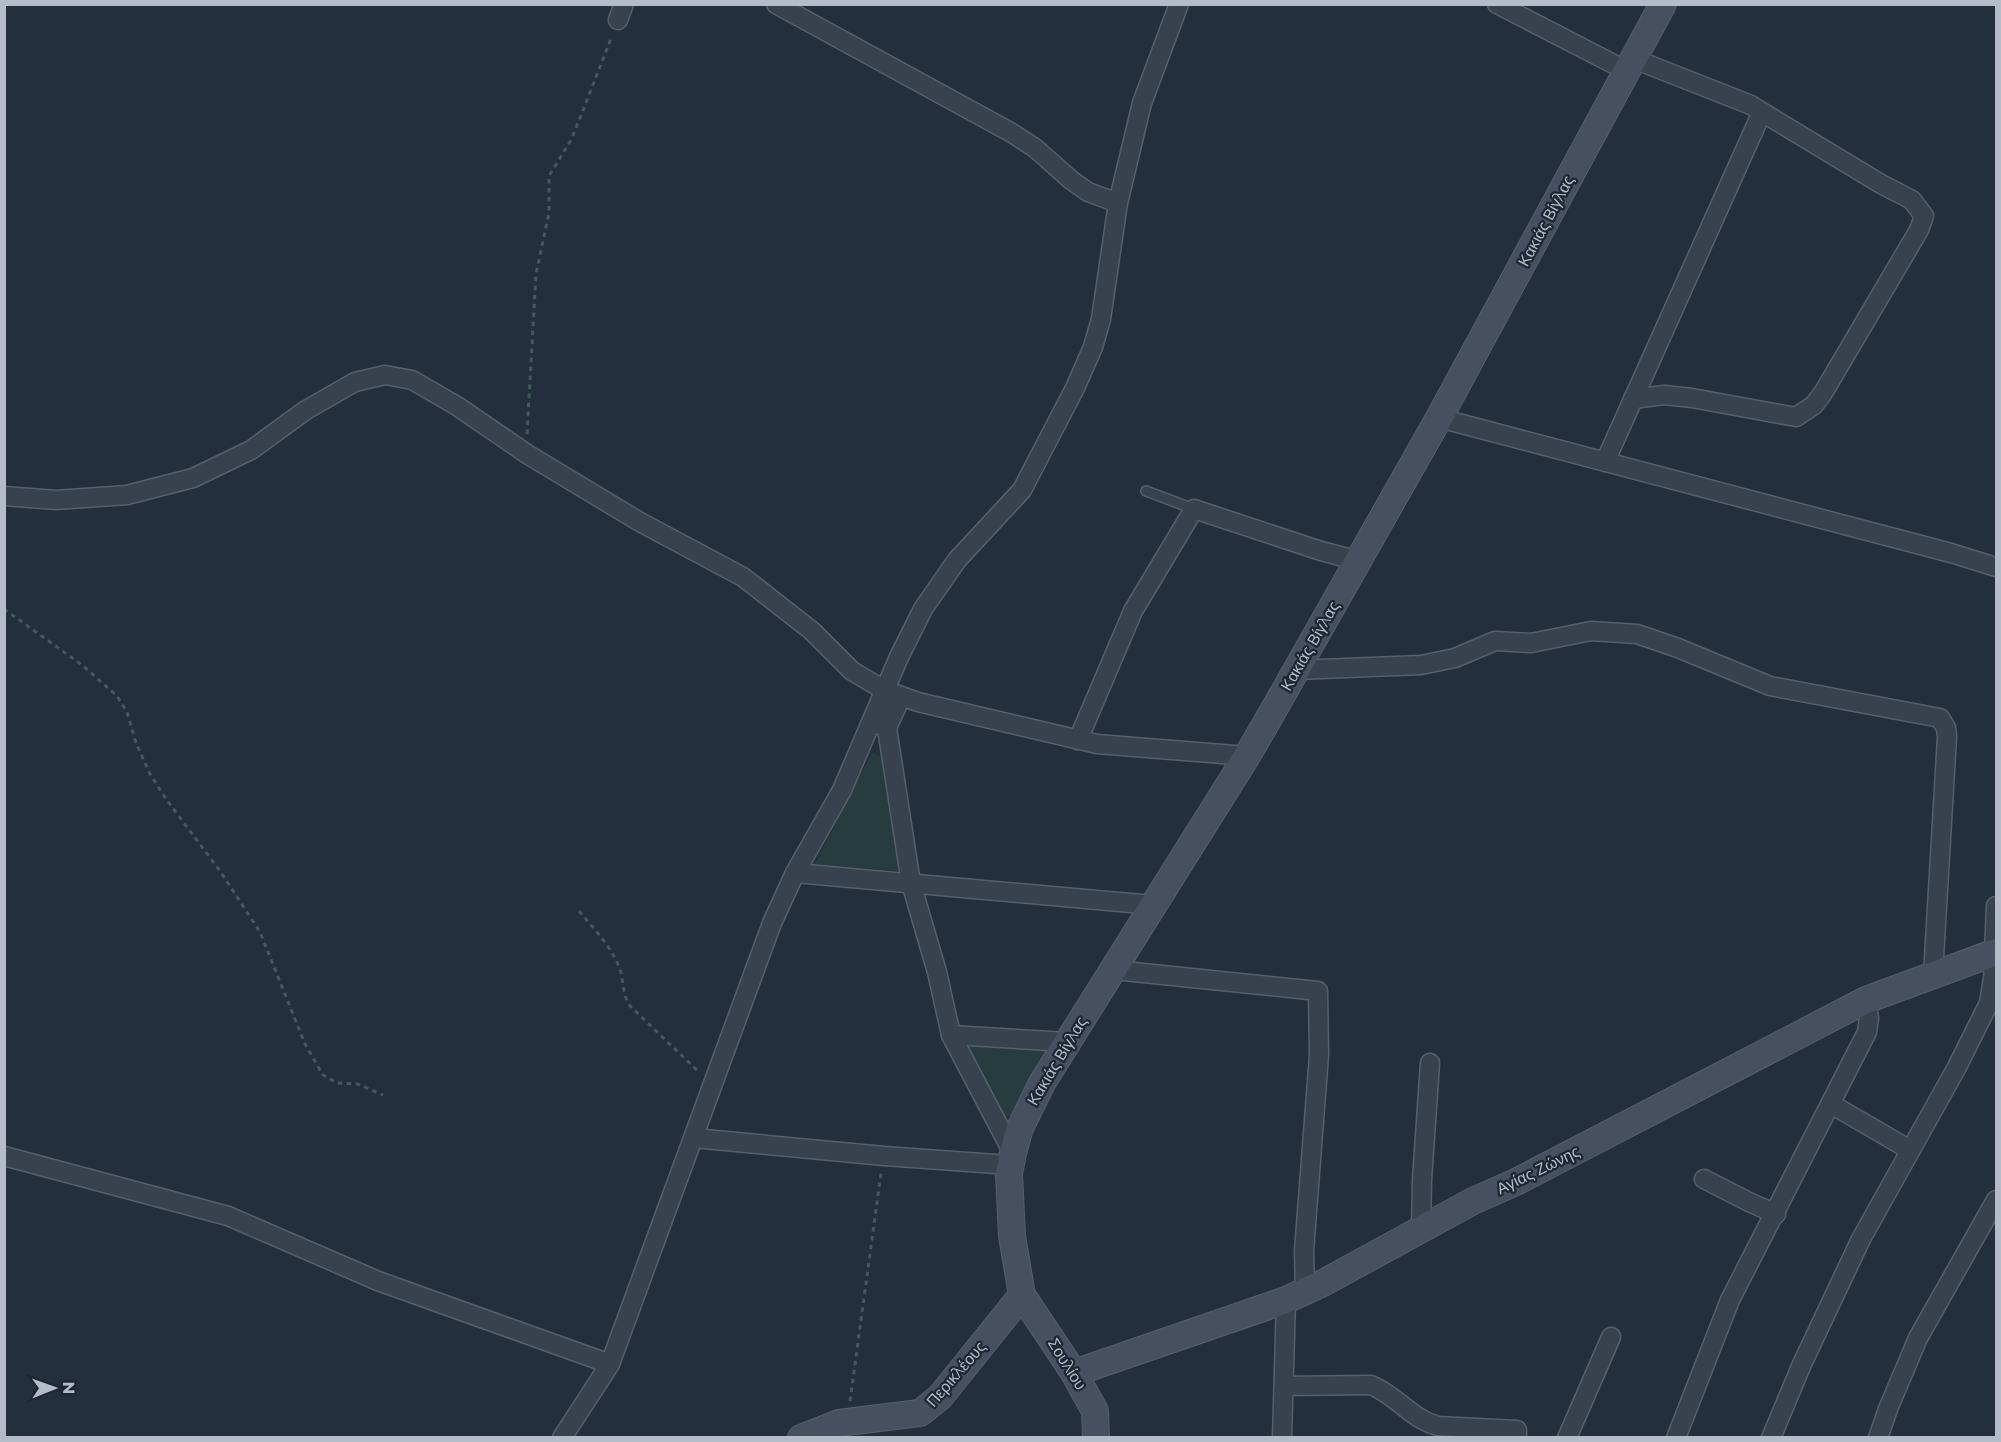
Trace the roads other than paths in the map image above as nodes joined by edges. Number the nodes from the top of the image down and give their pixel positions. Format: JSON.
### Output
{"nodes":[{"id":1,"x":776,"y":4,"type":"edge"},
{"id":2,"x":1179,"y":4,"type":"edge"},
{"id":3,"x":1497,"y":4,"type":"edge"},
{"id":4,"x":1663,"y":4,"type":"edge"},
{"id":5,"x":1630,"y":65,"type":"junction"},
{"id":6,"x":1762,"y":112,"type":"junction"},
{"id":7,"x":1118,"y":203,"type":"junction"},
{"id":8,"x":1633,"y":399,"type":"junction"},
{"id":9,"x":1439,"y":418,"type":"junction"},
{"id":10,"x":1605,"y":462,"type":"junction"},
{"id":11,"x":1146,"y":491,"type":"dead end"},
{"id":12,"x":4,"y":496,"type":"edge"},
{"id":13,"x":1194,"y":509,"type":"junction"},
{"id":14,"x":1359,"y":561,"type":"junction"},
{"id":15,"x":1996,"y":567,"type":"edge"},
{"id":16,"x":1296,"y":670,"type":"junction"},
{"id":17,"x":893,"y":694,"type":"junction"},
{"id":18,"x":880,"y":724,"type":"junction"},
{"id":19,"x":1078,"y":740,"type":"junction"},
{"id":20,"x":1247,"y":756,"type":"junction"},
{"id":21,"x":795,"y":873,"type":"junction"},
{"id":22,"x":911,"y":883,"type":"junction"},
{"id":23,"x":1153,"y":905,"type":"junction"},
{"id":24,"x":1996,"y":906,"type":"edge"},
{"id":25,"x":1993,"y":954,"type":"edge"},
{"id":26,"x":1114,"y":970,"type":"junction"},
{"id":27,"x":1933,"y":975,"type":"junction"},
{"id":28,"x":1866,"y":1000,"type":"junction"},
{"id":29,"x":951,"y":1035,"type":"junction"},
{"id":30,"x":1067,"y":1042,"type":"junction"},
{"id":31,"x":1430,"y":1063,"type":"dead end"},
{"id":32,"x":1831,"y":1104,"type":"junction"},
{"id":33,"x":694,"y":1138,"type":"junction"},
{"id":34,"x":1910,"y":1150,"type":"junction"},
{"id":35,"x":4,"y":1156,"type":"edge"},
{"id":36,"x":1012,"y":1159,"type":"junction"},
{"id":37,"x":1704,"y":1179,"type":"dead end"},
{"id":38,"x":1996,"y":1200,"type":"edge"},
{"id":39,"x":1776,"y":1214,"type":"junction"},
{"id":40,"x":1421,"y":1231,"type":"junction"},
{"id":41,"x":1022,"y":1295,"type":"junction"},
{"id":42,"x":1296,"y":1296,"type":"junction"},
{"id":43,"x":1611,"y":1337,"type":"dead end"},
{"id":44,"x":610,"y":1364,"type":"junction"},
{"id":45,"x":1074,"y":1373,"type":"junction"},
{"id":46,"x":1284,"y":1386,"type":"junction"},
{"id":47,"x":841,"y":1428,"type":"edge"},
{"id":48,"x":562,"y":1437,"type":"edge"},
{"id":49,"x":801,"y":1437,"type":"edge"},
{"id":50,"x":1096,"y":1437,"type":"edge"},
{"id":51,"x":1282,"y":1437,"type":"edge"},
{"id":52,"x":1517,"y":1437,"type":"edge"},
{"id":53,"x":1567,"y":1437,"type":"edge"},
{"id":54,"x":1676,"y":1437,"type":"edge"},
{"id":55,"x":1771,"y":1437,"type":"edge"},
{"id":56,"x":1878,"y":1437,"type":"edge"}],
"edges":[{"from":1,"to":7,"type":"street"},
{"from":2,"to":7,"type":"street"},
{"from":3,"to":5,"type":"street"},
{"from":4,"to":5,"type":"street","name":"Κακιάς Βίγλας"},
{"from":5,"to":6,"type":"street"},
{"from":5,"to":9,"type":"street","name":"Κακιάς Βίγλας"},
{"from":6,"to":8,"type":"street"},
{"from":6,"to":8,"type":"street"},
{"from":7,"to":17,"type":"street"},
{"from":8,"to":10,"type":"street"},
{"from":9,"to":10,"type":"street"},
{"from":9,"to":14,"type":"street","name":"Κακιάς Βίγλας"},
{"from":10,"to":15,"type":"street"},
{"from":11,"to":13,"type":"lane"},
{"from":12,"to":17,"type":"street"},
{"from":13,"to":14,"type":"street"},
{"from":13,"to":19,"type":"street"},
{"from":14,"to":16,"type":"street","name":"Κακιάς Βίγλας"},
{"from":16,"to":20,"type":"street","name":"Κακιάς Βίγλας"},
{"from":16,"to":27,"type":"street"},
{"from":17,"to":18,"type":"street"},
{"from":17,"to":19,"type":"street"},
{"from":18,"to":21,"type":"street"},
{"from":18,"to":22,"type":"street"},
{"from":19,"to":20,"type":"street"},
{"from":20,"to":23,"type":"street","name":"Κακιάς Βίγλας"},
{"from":21,"to":22,"type":"street"},
{"from":21,"to":33,"type":"street"},
{"from":22,"to":23,"type":"street"},
{"from":22,"to":29,"type":"street"},
{"from":23,"to":26,"type":"street","name":"Κακιάς Βίγλας"},
{"from":24,"to":25,"type":"street"},
{"from":25,"to":27,"type":"street","name":"Αγίας Ζώνης"},
{"from":25,"to":34,"type":"street"},
{"from":26,"to":30,"type":"street","name":"Κακιάς Βίγλας"},
{"from":26,"to":42,"type":"street"},
{"from":27,"to":28,"type":"street","name":"Αγίας Ζώνης"},
{"from":28,"to":32,"type":"street"},
{"from":28,"to":40,"type":"street","name":"Αγίας Ζώνης"},
{"from":29,"to":30,"type":"street"},
{"from":29,"to":36,"type":"street"},
{"from":30,"to":36,"type":"street","name":"Κακιάς Βίγλας"},
{"from":31,"to":40,"type":"street"},
{"from":32,"to":34,"type":"street"},
{"from":32,"to":39,"type":"street"},
{"from":33,"to":36,"type":"street"},
{"from":33,"to":44,"type":"street"},
{"from":34,"to":55,"type":"street"},
{"from":35,"to":44,"type":"street"},
{"from":36,"to":41,"type":"street","name":"Κακιάς Βίγλας"},
{"from":37,"to":39,"type":"street"},
{"from":38,"to":56,"type":"street"},
{"from":39,"to":54,"type":"street"},
{"from":40,"to":42,"type":"street","name":"Αγίας Ζώνης"},
{"from":41,"to":45,"type":"street","name":"Σουλίου"},
{"from":41,"to":47,"type":"street","name":"Περικλέους"},
{"from":42,"to":45,"type":"street","name":"Αγίας Ζώνης"},
{"from":42,"to":46,"type":"street"},
{"from":43,"to":53,"type":"street"},
{"from":44,"to":48,"type":"street"},
{"from":45,"to":50,"type":"street","name":"Σουλίου"},
{"from":46,"to":51,"type":"street"},
{"from":46,"to":52,"type":"street"},
{"from":47,"to":49,"type":"street","name":"Περικλέους"}]}
